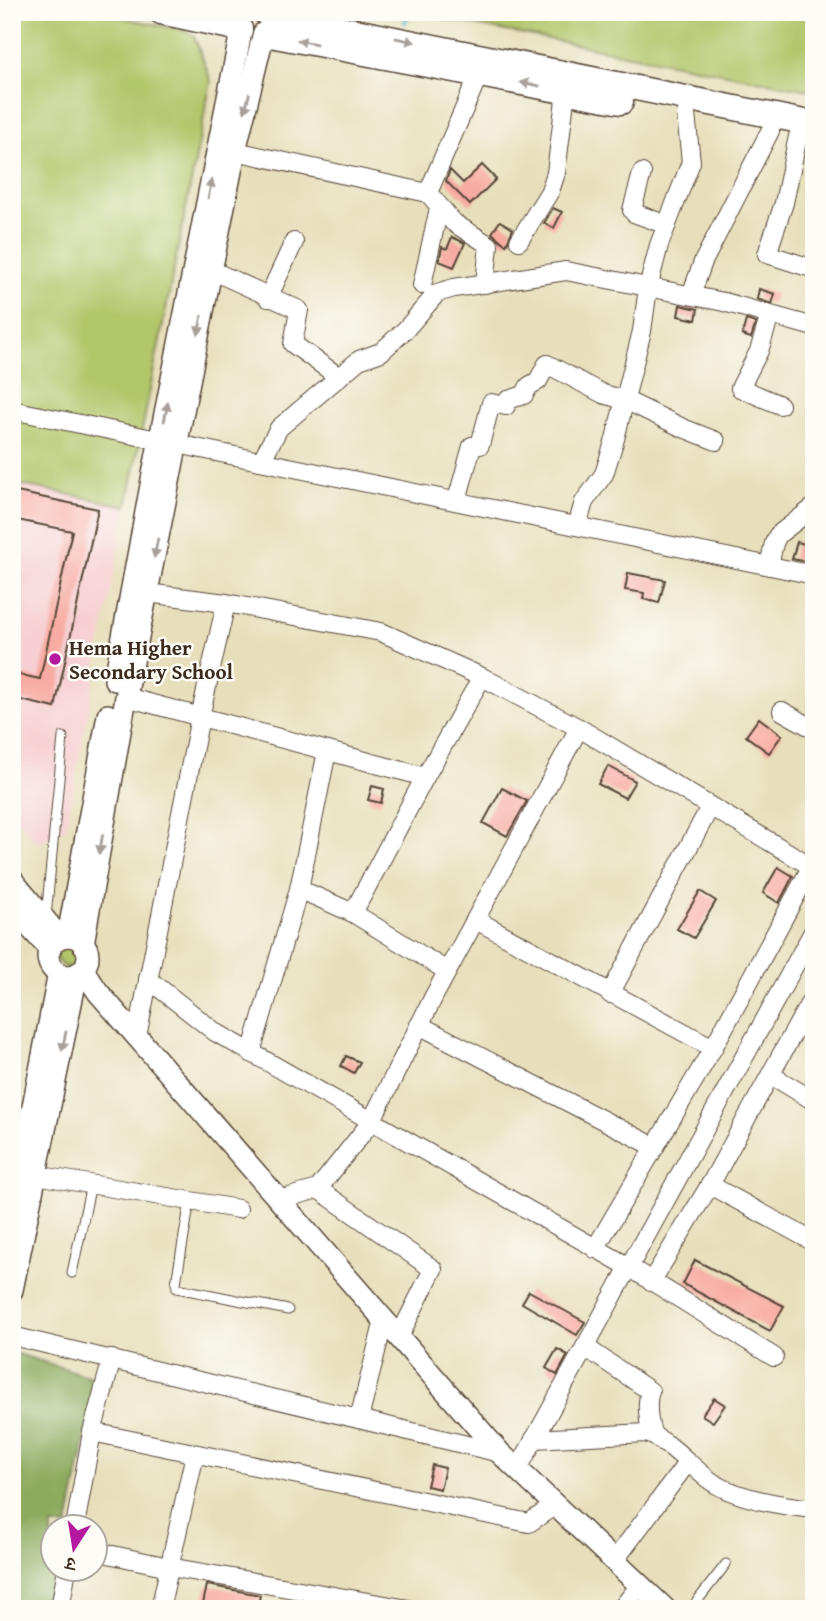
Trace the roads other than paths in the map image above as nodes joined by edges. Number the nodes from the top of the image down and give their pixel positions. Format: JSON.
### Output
{"nodes":[{"id":1,"x":161,"y":12,"type":"edge"},
{"id":2,"x":309,"y":16,"type":"edge"},
{"id":3,"x":255,"y":24,"type":"edge"},
{"id":4,"x":479,"y":75,"type":"junction"},
{"id":5,"x":566,"y":91,"type":"junction"},
{"id":6,"x":686,"y":114,"type":"junction"},
{"id":7,"x":770,"y":131,"type":"junction"},
{"id":8,"x":808,"y":133,"type":"edge"},
{"id":9,"x":234,"y":151,"type":"junction"},
{"id":10,"x":642,"y":173,"type":"dead end"},
{"id":11,"x":428,"y":193,"type":"junction"},
{"id":12,"x":439,"y":208,"type":"junction"},
{"id":13,"x":667,"y":225,"type":"junction"},
{"id":14,"x":519,"y":241,"type":"dead end"},
{"id":15,"x":293,"y":242,"type":"dead end"},
{"id":16,"x":211,"y":270,"type":"junction"},
{"id":17,"x":814,"y":270,"type":"edge"},
{"id":18,"x":485,"y":284,"type":"junction"},
{"id":19,"x":422,"y":285,"type":"dead end"},
{"id":20,"x":648,"y":288,"type":"junction"},
{"id":21,"x":691,"y":295,"type":"junction"},
{"id":22,"x":268,"y":298,"type":"junction"},
{"id":23,"x":770,"y":315,"type":"junction"},
{"id":24,"x":814,"y":327,"type":"edge"},
{"id":25,"x":339,"y":377,"type":"junction"},
{"id":26,"x":625,"y":400,"type":"junction"},
{"id":27,"x":780,"y":405,"type":"dead end"},
{"id":28,"x":12,"y":410,"type":"edge"},
{"id":29,"x":716,"y":441,"type":"dead end"},
{"id":30,"x":168,"y":442,"type":"junction"},
{"id":31,"x":261,"y":461,"type":"junction"},
{"id":32,"x":457,"y":500,"type":"junction"},
{"id":33,"x":814,"y":507,"type":"edge"},
{"id":34,"x":577,"y":526,"type":"junction"},
{"id":35,"x":769,"y":566,"type":"junction"},
{"id":36,"x":814,"y":575,"type":"edge"},
{"id":37,"x":147,"y":593,"type":"junction"},
{"id":38,"x":226,"y":603,"type":"junction"},
{"id":39,"x":482,"y":677,"type":"junction"},
{"id":40,"x":126,"y":697,"type":"junction"},
{"id":41,"x":782,"y":711,"type":"dead end"},
{"id":42,"x":200,"y":717,"type":"junction"},
{"id":43,"x":579,"y":728,"type":"junction"},
{"id":44,"x":814,"y":729,"type":"edge"},
{"id":45,"x":63,"y":737,"type":"dead end"},
{"id":46,"x":327,"y":751,"type":"junction"},
{"id":47,"x":425,"y":777,"type":"junction"},
{"id":48,"x":710,"y":807,"type":"junction"},
{"id":49,"x":813,"y":866,"type":"edge"},
{"id":50,"x":12,"y":880,"type":"edge"},
{"id":51,"x":299,"y":889,"type":"junction"},
{"id":52,"x":12,"y":908,"type":"edge"},
{"id":53,"x":353,"y":913,"type":"junction"},
{"id":54,"x":476,"y":920,"type":"junction"},
{"id":55,"x":46,"y":921,"type":"junction"},
{"id":56,"x":814,"y":930,"type":"edge"},
{"id":57,"x":65,"y":942,"type":"junction"},
{"id":58,"x":447,"y":971,"type":"junction"},
{"id":59,"x":73,"y":973,"type":"junction"},
{"id":60,"x":148,"y":979,"type":"junction"},
{"id":61,"x":610,"y":994,"type":"junction"},
{"id":62,"x":814,"y":995,"type":"edge"},
{"id":63,"x":419,"y":1025,"type":"junction"},
{"id":64,"x":137,"y":1037,"type":"junction"},
{"id":65,"x":713,"y":1048,"type":"junction"},
{"id":66,"x":251,"y":1053,"type":"junction"},
{"id":67,"x":771,"y":1075,"type":"junction"},
{"id":68,"x":814,"y":1101,"type":"edge"},
{"id":69,"x":371,"y":1122,"type":"junction"},
{"id":70,"x":655,"y":1147,"type":"junction"},
{"id":71,"x":23,"y":1170,"type":"edge"},
{"id":72,"x":91,"y":1184,"type":"junction"},
{"id":73,"x":710,"y":1185,"type":"junction"},
{"id":74,"x":318,"y":1189,"type":"junction"},
{"id":75,"x":279,"y":1200,"type":"junction"},
{"id":76,"x":190,"y":1201,"type":"junction"},
{"id":77,"x":237,"y":1209,"type":"dead end"},
{"id":78,"x":12,"y":1214,"type":"edge"},
{"id":79,"x":814,"y":1242,"type":"edge"},
{"id":80,"x":595,"y":1249,"type":"junction"},
{"id":81,"x":629,"y":1267,"type":"junction"},
{"id":82,"x":72,"y":1273,"type":"dead end"},
{"id":83,"x":651,"y":1282,"type":"junction"},
{"id":84,"x":12,"y":1290,"type":"edge"},
{"id":85,"x":288,"y":1310,"type":"dead end"},
{"id":86,"x":384,"y":1320,"type":"junction"},
{"id":87,"x":12,"y":1336,"type":"edge"},
{"id":88,"x":399,"y":1337,"type":"junction"},
{"id":89,"x":585,"y":1347,"type":"junction"},
{"id":90,"x":774,"y":1357,"type":"dead end"},
{"id":91,"x":112,"y":1359,"type":"junction"},
{"id":92,"x":359,"y":1419,"type":"junction"},
{"id":93,"x":92,"y":1432,"type":"junction"},
{"id":94,"x":653,"y":1435,"type":"junction"},
{"id":95,"x":534,"y":1439,"type":"junction"},
{"id":96,"x":500,"y":1453,"type":"junction"},
{"id":97,"x":195,"y":1454,"type":"junction"},
{"id":98,"x":689,"y":1465,"type":"junction"},
{"id":99,"x":518,"y":1469,"type":"junction"},
{"id":100,"x":555,"y":1505,"type":"junction"},
{"id":101,"x":814,"y":1508,"type":"edge"},
{"id":102,"x":78,"y":1512,"type":"edge"},
{"id":103,"x":108,"y":1554,"type":"edge"},
{"id":104,"x":615,"y":1560,"type":"junction"},
{"id":105,"x":726,"y":1564,"type":"dead end"},
{"id":106,"x":169,"y":1567,"type":"junction"},
{"id":107,"x":65,"y":1582,"type":"edge"},
{"id":108,"x":640,"y":1585,"type":"junction"},
{"id":109,"x":60,"y":1609,"type":"edge"},
{"id":110,"x":160,"y":1609,"type":"edge"},
{"id":111,"x":408,"y":1609,"type":"edge"},
{"id":112,"x":621,"y":1609,"type":"edge"},
{"id":113,"x":665,"y":1609,"type":"edge"},
{"id":114,"x":691,"y":1609,"type":"edge"}],
"edges":[{"from":1,"to":3,"type":"main road"},
{"from":2,"to":3,"type":"main road"},
{"from":2,"to":8,"type":"main road","one_way":true},
{"from":4,"to":3,"type":"main road","one_way":true},
{"from":3,"to":9,"type":"street","one_way":true},
{"from":30,"to":3,"type":"street","one_way":true},
{"from":5,"to":4,"type":"main road","one_way":true},
{"from":4,"to":11,"type":"street"},
{"from":5,"to":6,"type":"main road"},
{"from":5,"to":14,"type":"street"},
{"from":6,"to":7,"type":"main road"},
{"from":6,"to":13,"type":"street"},
{"from":7,"to":8,"type":"main road"},
{"from":7,"to":21,"type":"street"},
{"from":8,"to":17,"type":"street"},
{"from":9,"to":11,"type":"street"},
{"from":9,"to":16,"type":"street"},
{"from":10,"to":13,"type":"street"},
{"from":11,"to":12,"type":"street"},
{"from":12,"to":18,"type":"street"},
{"from":12,"to":19,"type":"street"},
{"from":13,"to":20,"type":"street"},
{"from":15,"to":22,"type":"street"},
{"from":16,"to":22,"type":"street"},
{"from":16,"to":30,"type":"street","one_way":true},
{"from":18,"to":20,"type":"street"},
{"from":18,"to":25,"type":"street"},
{"from":20,"to":21,"type":"street"},
{"from":20,"to":26,"type":"street"},
{"from":21,"to":23,"type":"street"},
{"from":22,"to":25,"type":"street"},
{"from":23,"to":24,"type":"street"},
{"from":23,"to":27,"type":"street"},
{"from":25,"to":31,"type":"street"},
{"from":26,"to":29,"type":"street"},
{"from":26,"to":32,"type":"street"},
{"from":26,"to":34,"type":"street"},
{"from":28,"to":30,"type":"street"},
{"from":30,"to":31,"type":"street"},
{"from":30,"to":37,"type":"street","one_way":true},
{"from":30,"to":57,"type":"street"},
{"from":31,"to":32,"type":"street"},
{"from":32,"to":34,"type":"street"},
{"from":33,"to":35,"type":"street"},
{"from":34,"to":35,"type":"street"},
{"from":35,"to":36,"type":"street"},
{"from":37,"to":38,"type":"street"},
{"from":37,"to":40,"type":"street"},
{"from":38,"to":39,"type":"street"},
{"from":38,"to":42,"type":"street"},
{"from":39,"to":43,"type":"street"},
{"from":39,"to":47,"type":"street"},
{"from":40,"to":42,"type":"street"},
{"from":40,"to":57,"type":"street","one_way":true},
{"from":41,"to":44,"type":"street"},
{"from":42,"to":46,"type":"street"},
{"from":42,"to":60,"type":"street"},
{"from":43,"to":48,"type":"street"},
{"from":43,"to":54,"type":"street"},
{"from":45,"to":55,"type":"lane"},
{"from":46,"to":47,"type":"street"},
{"from":46,"to":51,"type":"street"},
{"from":47,"to":53,"type":"street"},
{"from":48,"to":49,"type":"street"},
{"from":48,"to":61,"type":"street"},
{"from":49,"to":65,"type":"street"},
{"from":50,"to":55,"type":"street"},
{"from":51,"to":53,"type":"street"},
{"from":51,"to":66,"type":"street"},
{"from":52,"to":57,"type":"street"},
{"from":53,"to":58,"type":"street"},
{"from":54,"to":58,"type":"street"},
{"from":54,"to":61,"type":"street"},
{"from":55,"to":57,"type":"street"},
{"from":56,"to":81,"type":"street"},
{"from":57,"to":59,"type":"street"},
{"from":57,"to":59,"type":"street"},
{"from":58,"to":63,"type":"street"},
{"from":59,"to":64,"type":"street"},
{"from":59,"to":71,"type":"street"},
{"from":60,"to":64,"type":"street"},
{"from":60,"to":66,"type":"street"},
{"from":61,"to":65,"type":"street"},
{"from":62,"to":67,"type":"street"},
{"from":63,"to":69,"type":"street"},
{"from":63,"to":70,"type":"street"},
{"from":64,"to":75,"type":"street"},
{"from":65,"to":70,"type":"street"},
{"from":66,"to":69,"type":"street"},
{"from":67,"to":68,"type":"street"},
{"from":67,"to":73,"type":"street"},
{"from":69,"to":74,"type":"street"},
{"from":69,"to":80,"type":"street"},
{"from":70,"to":80,"type":"street"},
{"from":71,"to":72,"type":"street"},
{"from":71,"to":78,"type":"street"},
{"from":71,"to":84,"type":"street"},
{"from":72,"to":76,"type":"street"},
{"from":72,"to":82,"type":"lane"},
{"from":73,"to":79,"type":"street"},
{"from":73,"to":83,"type":"street"},
{"from":74,"to":75,"type":"street"},
{"from":74,"to":88,"type":"street"},
{"from":75,"to":86,"type":"street"},
{"from":76,"to":77,"type":"street"},
{"from":76,"to":85,"type":"lane"},
{"from":80,"to":81,"type":"street"},
{"from":81,"to":83,"type":"street"},
{"from":81,"to":89,"type":"street"},
{"from":83,"to":90,"type":"street"},
{"from":86,"to":88,"type":"street"},
{"from":86,"to":92,"type":"street"},
{"from":87,"to":91,"type":"street"},
{"from":88,"to":96,"type":"street"},
{"from":89,"to":94,"type":"street"},
{"from":89,"to":95,"type":"street"},
{"from":91,"to":92,"type":"street"},
{"from":91,"to":93,"type":"street"},
{"from":92,"to":96,"type":"street"},
{"from":93,"to":97,"type":"street"},
{"from":93,"to":102,"type":"street"},
{"from":94,"to":95,"type":"street"},
{"from":94,"to":98,"type":"street"},
{"from":95,"to":99,"type":"street"},
{"from":96,"to":99,"type":"street"},
{"from":97,"to":100,"type":"street"},
{"from":97,"to":106,"type":"street"},
{"from":98,"to":101,"type":"street"},
{"from":98,"to":104,"type":"street"},
{"from":99,"to":100,"type":"street"},
{"from":100,"to":104,"type":"street"},
{"from":103,"to":106,"type":"street"},
{"from":104,"to":108,"type":"street"},
{"from":105,"to":114,"type":"lane"},
{"from":106,"to":110,"type":"street"},
{"from":106,"to":111,"type":"street"},
{"from":107,"to":109,"type":"street"},
{"from":108,"to":112,"type":"street"},
{"from":108,"to":113,"type":"street"}]}
